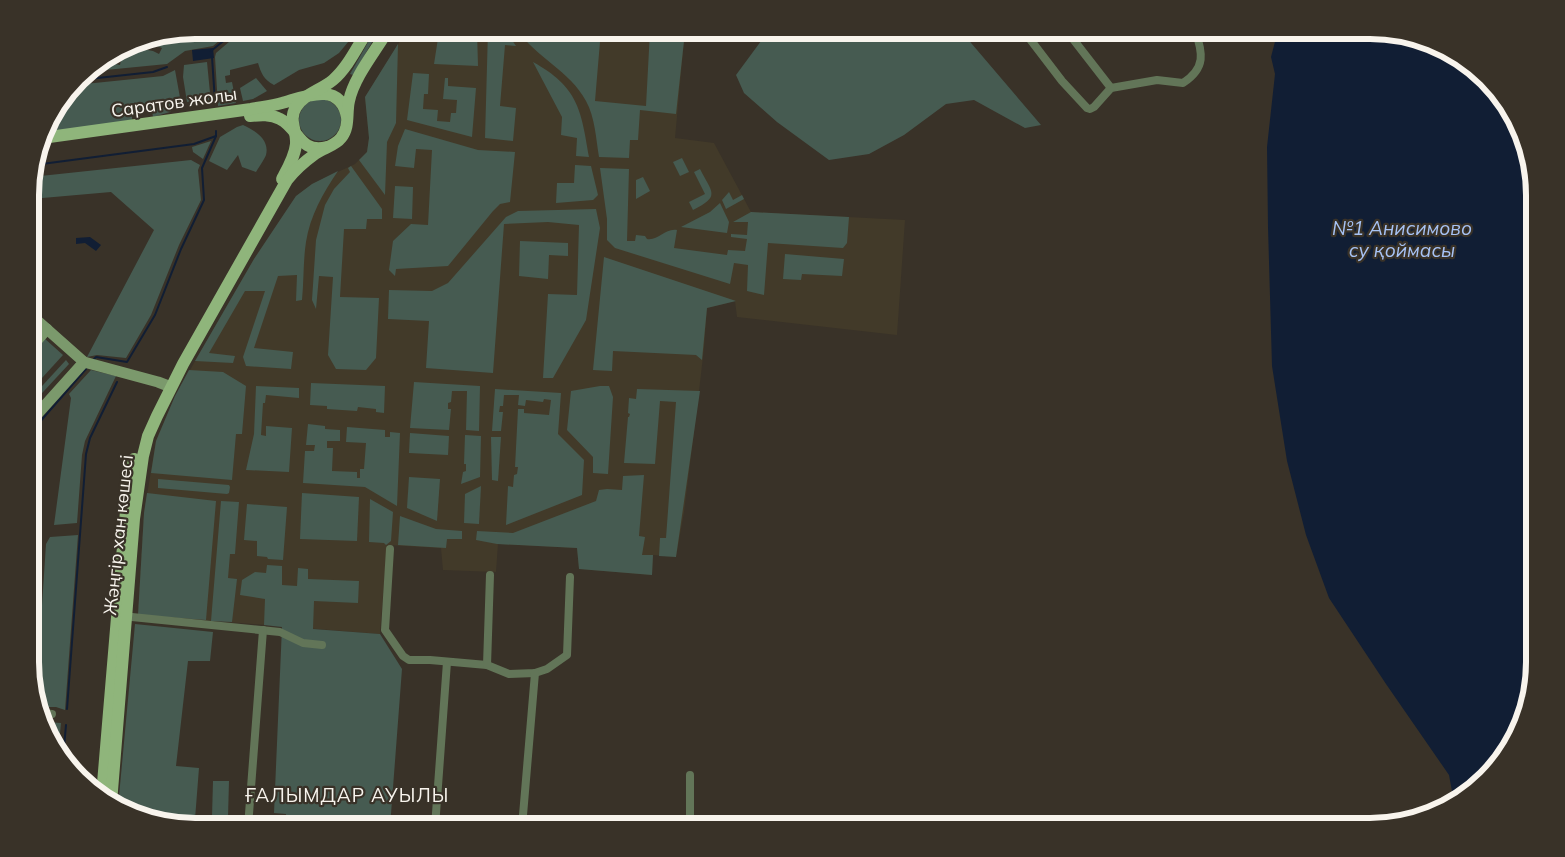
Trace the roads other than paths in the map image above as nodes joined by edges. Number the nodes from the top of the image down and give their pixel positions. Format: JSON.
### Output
{"nodes":[{"id":1,"x":362,"y":39,"type":"edge"},
{"id":2,"x":383,"y":39,"type":"edge"},
{"id":3,"x":1030,"y":39,"type":"edge"},
{"id":4,"x":1073,"y":39,"type":"edge"},
{"id":5,"x":1198,"y":39,"type":"edge"},
{"id":6,"x":1111,"y":88,"type":"junction"},
{"id":7,"x":309,"y":95,"type":"junction"},
{"id":8,"x":347,"y":119,"type":"junction"},
{"id":9,"x":295,"y":133,"type":"junction"},
{"id":10,"x":50,"y":137,"type":"edge"},
{"id":11,"x":48,"y":144,"type":"edge"},
{"id":12,"x":329,"y":146,"type":"junction"},
{"id":13,"x":39,"y":322,"type":"edge"},
{"id":14,"x":47,"y":329,"type":"junction"},
{"id":15,"x":39,"y":338,"type":"edge"},
{"id":16,"x":84,"y":362,"type":"junction"},
{"id":17,"x":168,"y":385,"type":"junction"},
{"id":18,"x":39,"y":412,"type":"edge"},
{"id":19,"x":390,"y":549,"type":"dead end"},
{"id":20,"x":490,"y":575,"type":"dead end"},
{"id":21,"x":570,"y":578,"type":"dead end"},
{"id":22,"x":122,"y":616,"type":"junction"},
{"id":23,"x":263,"y":630,"type":"junction"},
{"id":24,"x":322,"y":645,"type":"dead end"},
{"id":25,"x":447,"y":662,"type":"junction"},
{"id":26,"x":486,"y":665,"type":"junction"},
{"id":27,"x":535,"y":673,"type":"junction"},
{"id":28,"x":48,"y":714,"type":"edge"},
{"id":29,"x":52,"y":714,"type":"dead end"},
{"id":30,"x":690,"y":775,"type":"dead end"},
{"id":31,"x":103,"y":788,"type":"edge"},
{"id":32,"x":111,"y":793,"type":"edge"},
{"id":33,"x":249,"y":818,"type":"edge"},
{"id":34,"x":436,"y":818,"type":"edge"},
{"id":35,"x":523,"y":818,"type":"edge"},
{"id":36,"x":690,"y":818,"type":"edge"}],
"edges":[{"from":1,"to":7,"type":"main road","name":"Жәңгір хан көшесі"},
{"from":2,"to":8,"type":"main road","name":"Жәңгір хан көшесі"},
{"from":3,"to":6,"type":"street"},
{"from":4,"to":6,"type":"street"},
{"from":5,"to":6,"type":"street"},
{"from":7,"to":8,"type":"main road"},
{"from":7,"to":9,"type":"main road","name":"Жәңгір хан көшесі"},
{"from":7,"to":10,"type":"main road","name":"Саратов жолы"},
{"from":8,"to":12,"type":"main road","name":"Жәңгір хан көшесі"},
{"from":9,"to":11,"type":"main road","name":"Саратов жолы"},
{"from":9,"to":12,"type":"main road"},
{"from":9,"to":17,"type":"main road","name":"Жәңгір хан көшесі"},
{"from":12,"to":17,"type":"main road","name":"Жәңгір хан көшесі"},
{"from":13,"to":14,"type":"main road"},
{"from":14,"to":15,"type":"main road"},
{"from":14,"to":16,"type":"main road"},
{"from":16,"to":17,"type":"main road"},
{"from":16,"to":18,"type":"main road"},
{"from":17,"to":22,"type":"main road","name":"Жәңгір хан көшесі"},
{"from":19,"to":25,"type":"street"},
{"from":20,"to":26,"type":"street"},
{"from":21,"to":27,"type":"street"},
{"from":22,"to":23,"type":"street"},
{"from":22,"to":31,"type":"main road","name":"Жәңгір хан көшесі"},
{"from":22,"to":32,"type":"main road","name":"Жәңгір хан көшесі"},
{"from":23,"to":24,"type":"street"},
{"from":23,"to":33,"type":"street"},
{"from":25,"to":26,"type":"street"},
{"from":25,"to":34,"type":"street"},
{"from":26,"to":27,"type":"street"},
{"from":27,"to":35,"type":"street"},
{"from":28,"to":29,"type":"street"},
{"from":30,"to":36,"type":"street"}]}
